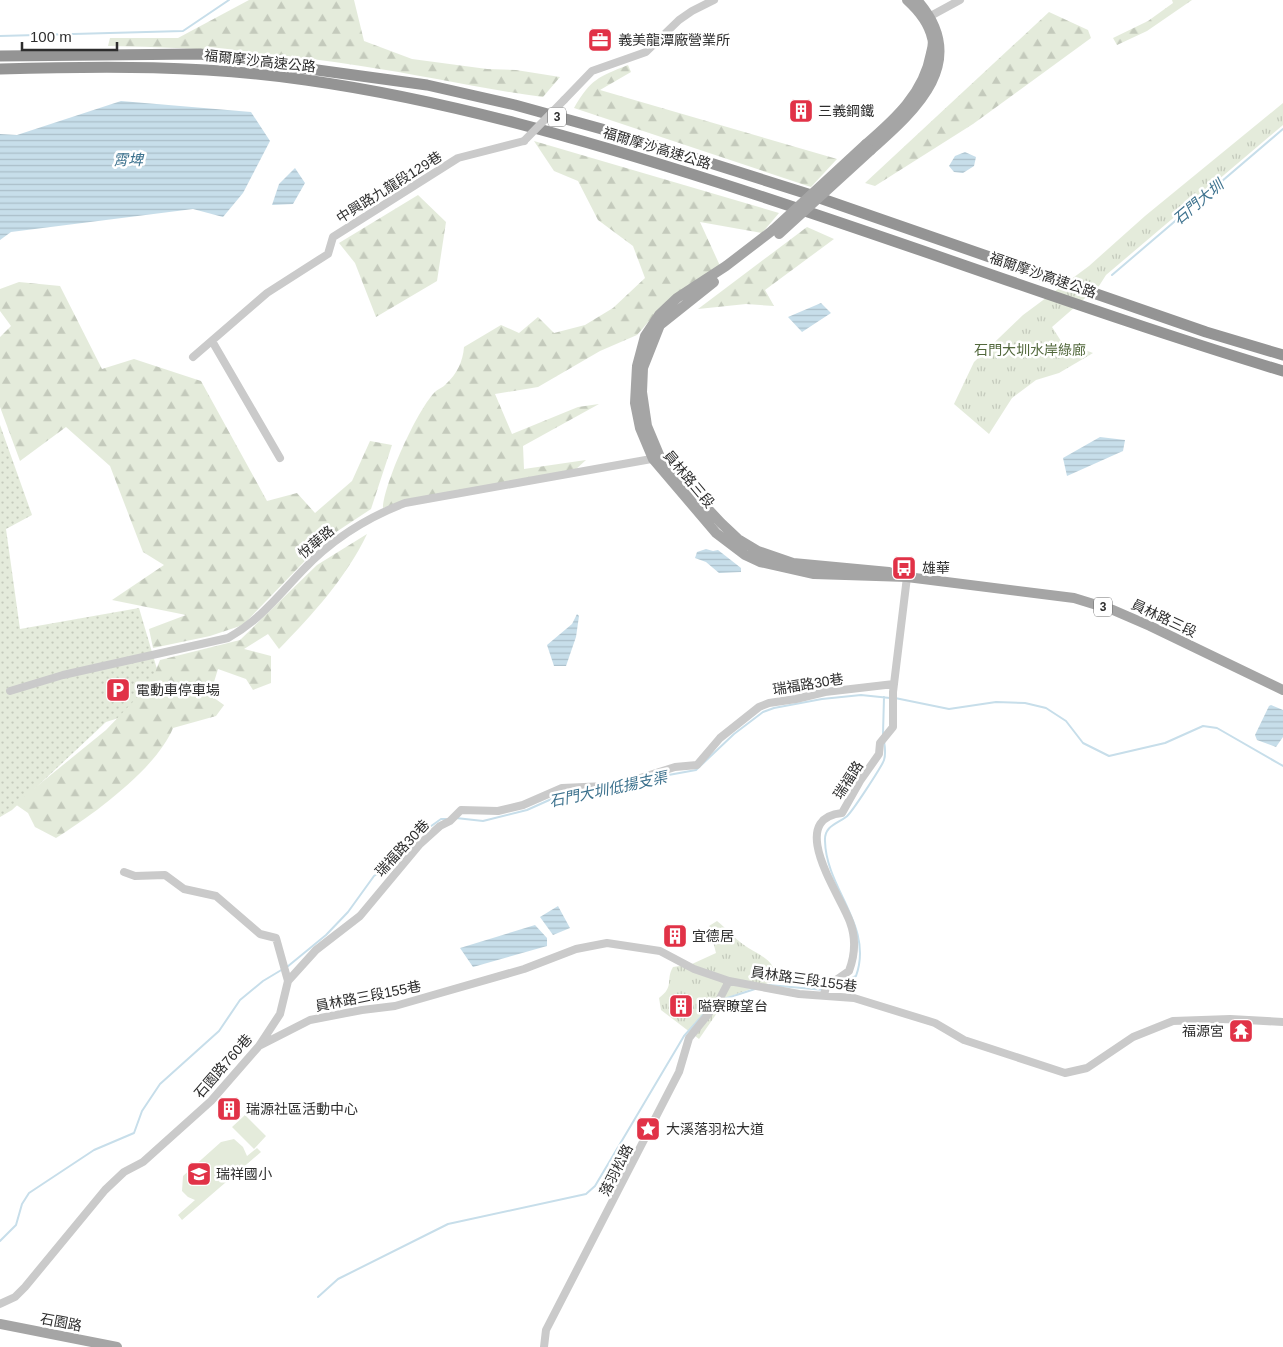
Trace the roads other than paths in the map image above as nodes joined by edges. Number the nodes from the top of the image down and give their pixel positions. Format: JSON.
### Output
{"nodes":[{"id":1,"x":714,"y":0,"type":"edge"},
{"id":2,"x":908,"y":0,"type":"edge"},
{"id":3,"x":917,"y":0,"type":"edge"},
{"id":4,"x":960,"y":0,"type":"edge"},
{"id":5,"x":927,"y":18,"type":"junction"},
{"id":6,"x":0,"y":56,"type":"edge"},
{"id":7,"x":0,"y":69,"type":"edge"},
{"id":8,"x":212,"y":341,"type":"junction"},
{"id":9,"x":1283,"y":355,"type":"edge"},
{"id":10,"x":193,"y":357,"type":"dead end"},
{"id":11,"x":1283,"y":371,"type":"edge"},
{"id":12,"x":280,"y":458,"type":"dead end"},
{"id":13,"x":656,"y":458,"type":"junction"},
{"id":14,"x":907,"y":577,"type":"junction"},
{"id":15,"x":894,"y":684,"type":"junction"},
{"id":16,"x":1283,"y":690,"type":"edge"},
{"id":17,"x":10,"y":691,"type":"dead end"},
{"id":18,"x":124,"y":872,"type":"dead end"},
{"id":19,"x":288,"y":981,"type":"junction"},
{"id":20,"x":729,"y":981,"type":"junction"},
{"id":21,"x":825,"y":991,"type":"junction"},
{"id":22,"x":1283,"y":1022,"type":"edge"},
{"id":23,"x":259,"y":1046,"type":"junction"},
{"id":24,"x":0,"y":1304,"type":"edge"},
{"id":25,"x":0,"y":1324,"type":"edge"},
{"id":26,"x":117,"y":1347,"type":"edge"},
{"id":27,"x":544,"y":1347,"type":"edge"}],
"edges":[{"from":1,"to":8,"type":"street","name":"中興路九龍段129巷","bridge":true},
{"from":2,"to":5,"type":"main road","number":"3"},
{"from":3,"to":5,"type":"main road","number":"3"},
{"from":4,"to":5,"type":"street"},
{"from":5,"to":13,"type":"main road","name":"員林路三段","number":"3","bridge":true},
{"from":6,"to":9,"type":"highway","name":"福爾摩沙高速公路","number":"3"},
{"from":7,"to":11,"type":"highway","name":"福爾摩沙高速公路","number":"3"},
{"from":8,"to":10,"type":"street","name":"中興路九龍段129巷"},
{"from":8,"to":12,"type":"street"},
{"from":13,"to":14,"type":"main road","name":"員林路三段","number":"3"},
{"from":13,"to":17,"type":"street","name":"悅華路"},
{"from":14,"to":15,"type":"street","name":"瑞福路"},
{"from":14,"to":16,"type":"main road","name":"員林路三段","number":"3"},
{"from":15,"to":19,"type":"street","name":"瑞福路30巷"},
{"from":15,"to":21,"type":"street","name":"瑞福路"},
{"from":18,"to":19,"type":"street","name":"石園路760巷"},
{"from":19,"to":23,"type":"street","name":"石園路760巷"},
{"from":20,"to":21,"type":"street","name":"員林路三段155巷"},
{"from":20,"to":23,"type":"street","name":"員林路三段155巷"},
{"from":20,"to":27,"type":"street","name":"落羽松路"},
{"from":21,"to":22,"type":"street","name":"員林路三段155巷"},
{"from":23,"to":24,"type":"street","name":"石園路760巷"},
{"from":25,"to":26,"type":"main road","name":"石園路"}]}
